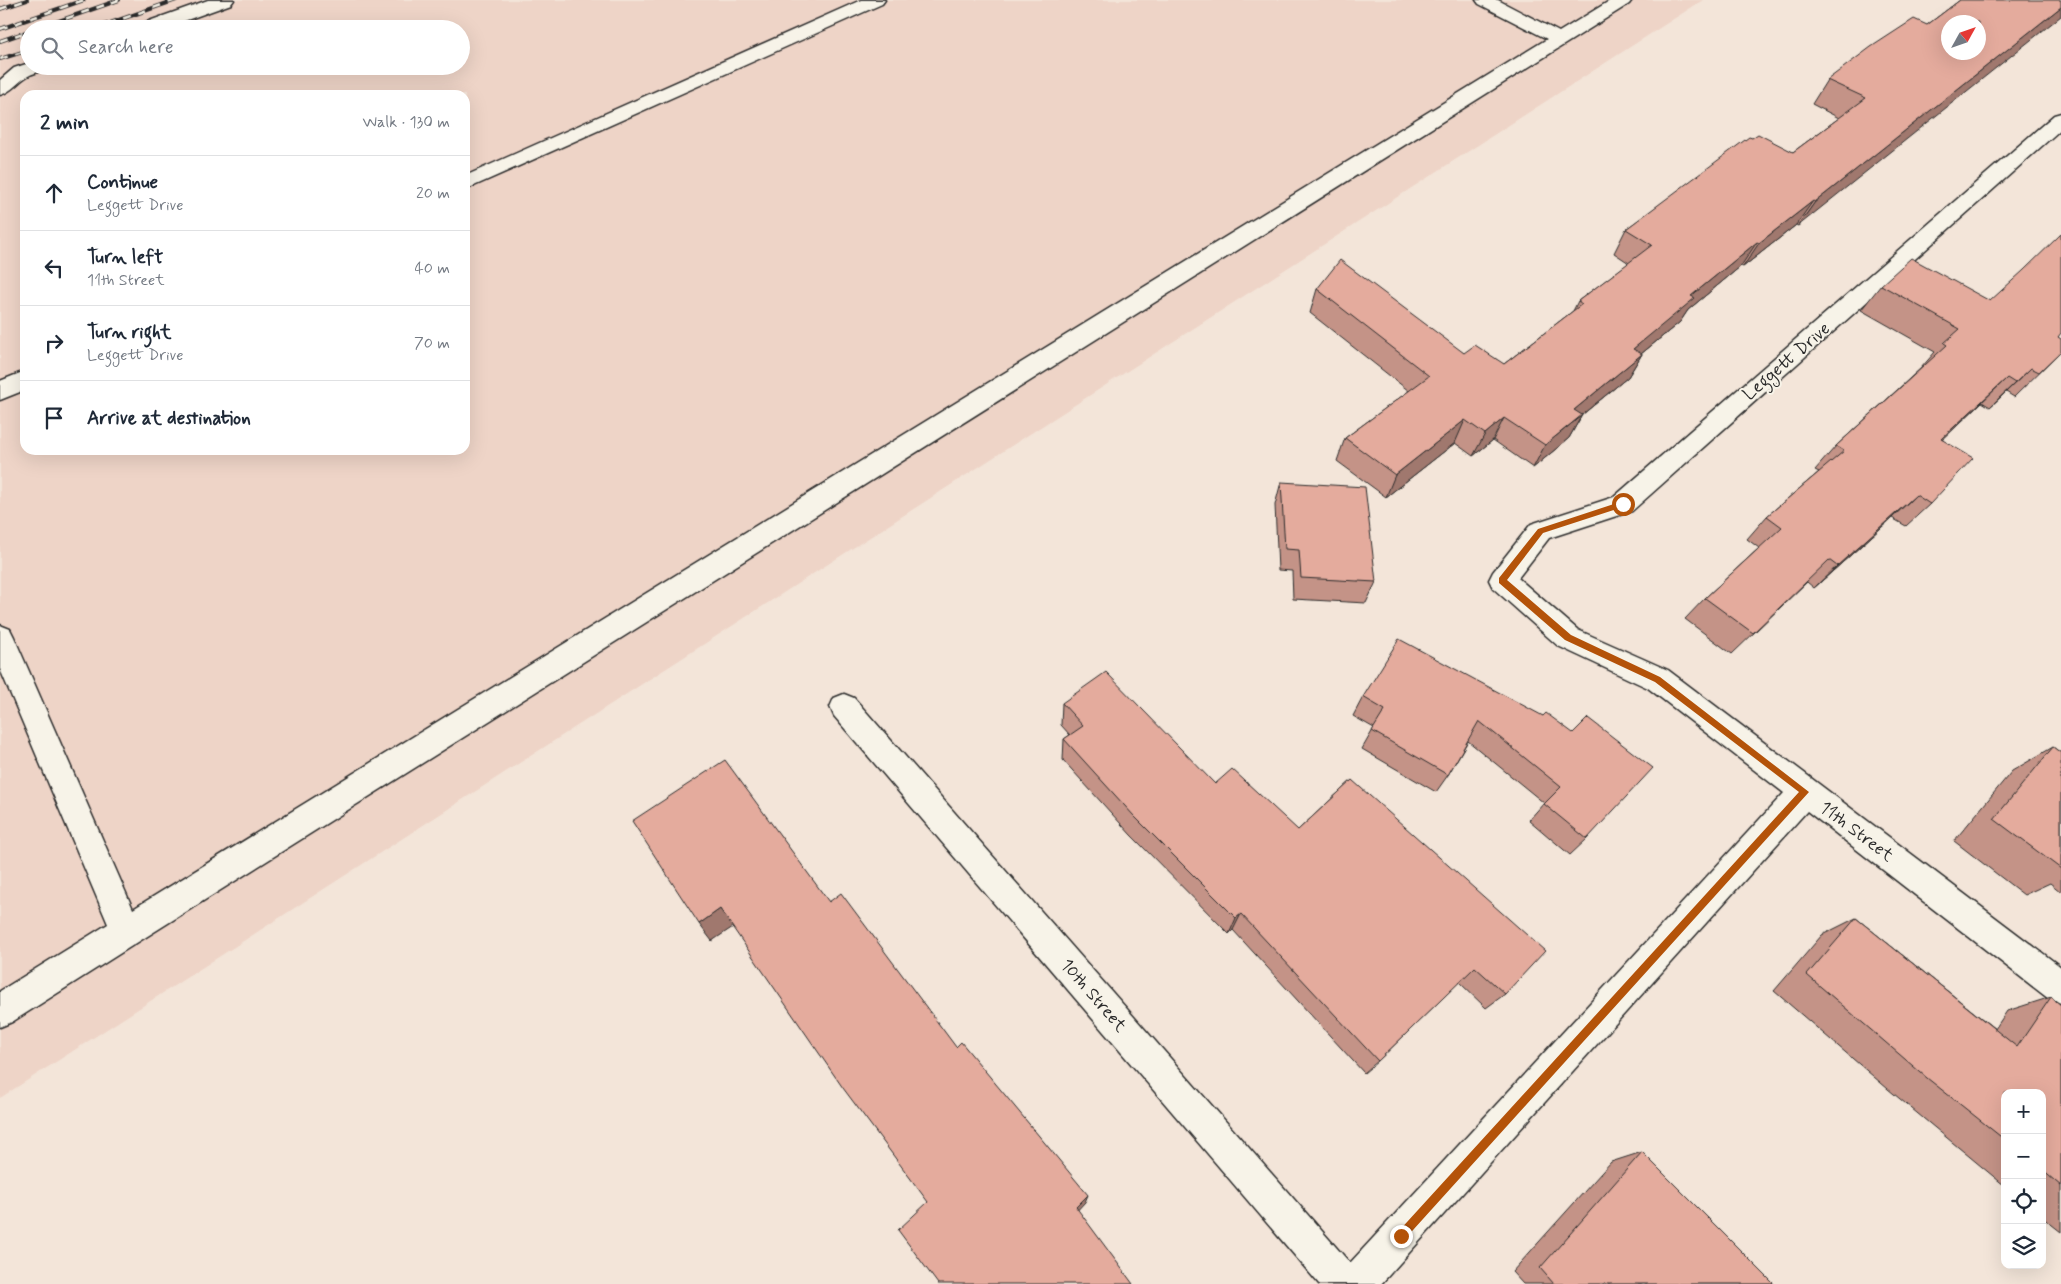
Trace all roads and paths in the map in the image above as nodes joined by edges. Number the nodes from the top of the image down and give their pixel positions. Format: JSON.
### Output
{"nodes":[{"id":1,"x":225,"y":0,"type":"edge"},
{"id":2,"x":876,"y":0,"type":"edge"},
{"id":3,"x":1485,"y":0,"type":"edge"},
{"id":4,"x":1623,"y":0,"type":"edge"},
{"id":5,"x":169,"y":20,"type":"edge"},
{"id":6,"x":1560,"y":39,"type":"junction"},
{"id":7,"x":20,"y":73,"type":"edge"},
{"id":8,"x":0,"y":89,"type":"edge"},
{"id":9,"x":2061,"y":119,"type":"edge"},
{"id":10,"x":470,"y":182,"type":"edge"},
{"id":11,"x":20,"y":382,"type":"edge"},
{"id":12,"x":0,"y":391,"type":"edge"},
{"id":13,"x":1502,"y":580,"type":"joint"},
{"id":14,"x":0,"y":636,"type":"edge"},
{"id":15,"x":844,"y":707,"type":"dead end"},
{"id":16,"x":1805,"y":792,"type":"junction"},
{"id":17,"x":127,"y":931,"type":"junction"},
{"id":18,"x":2061,"y":987,"type":"edge"},
{"id":19,"x":0,"y":1010,"type":"edge"},
{"id":20,"x":1343,"y":1284,"type":"edge"},
{"id":21,"x":1356,"y":1284,"type":"edge"}],
"edges":[{"from":1,"to":5,"type":"street"},
{"from":2,"to":10,"type":"street"},
{"from":3,"to":6,"type":"street"},
{"from":4,"to":6,"type":"street"},
{"from":6,"to":17,"type":"street"},
{"from":7,"to":8,"type":"street"},
{"from":9,"to":13,"type":"street","name":"Leggett Drive"},
{"from":11,"to":12,"type":"street"},
{"from":13,"to":16,"type":"street","name":"11th Street"},
{"from":14,"to":17,"type":"street"},
{"from":15,"to":20,"type":"street","name":"10th Street"},
{"from":16,"to":18,"type":"street","name":"11th Street"},
{"from":16,"to":21,"type":"street"},
{"from":17,"to":19,"type":"street"}]}
